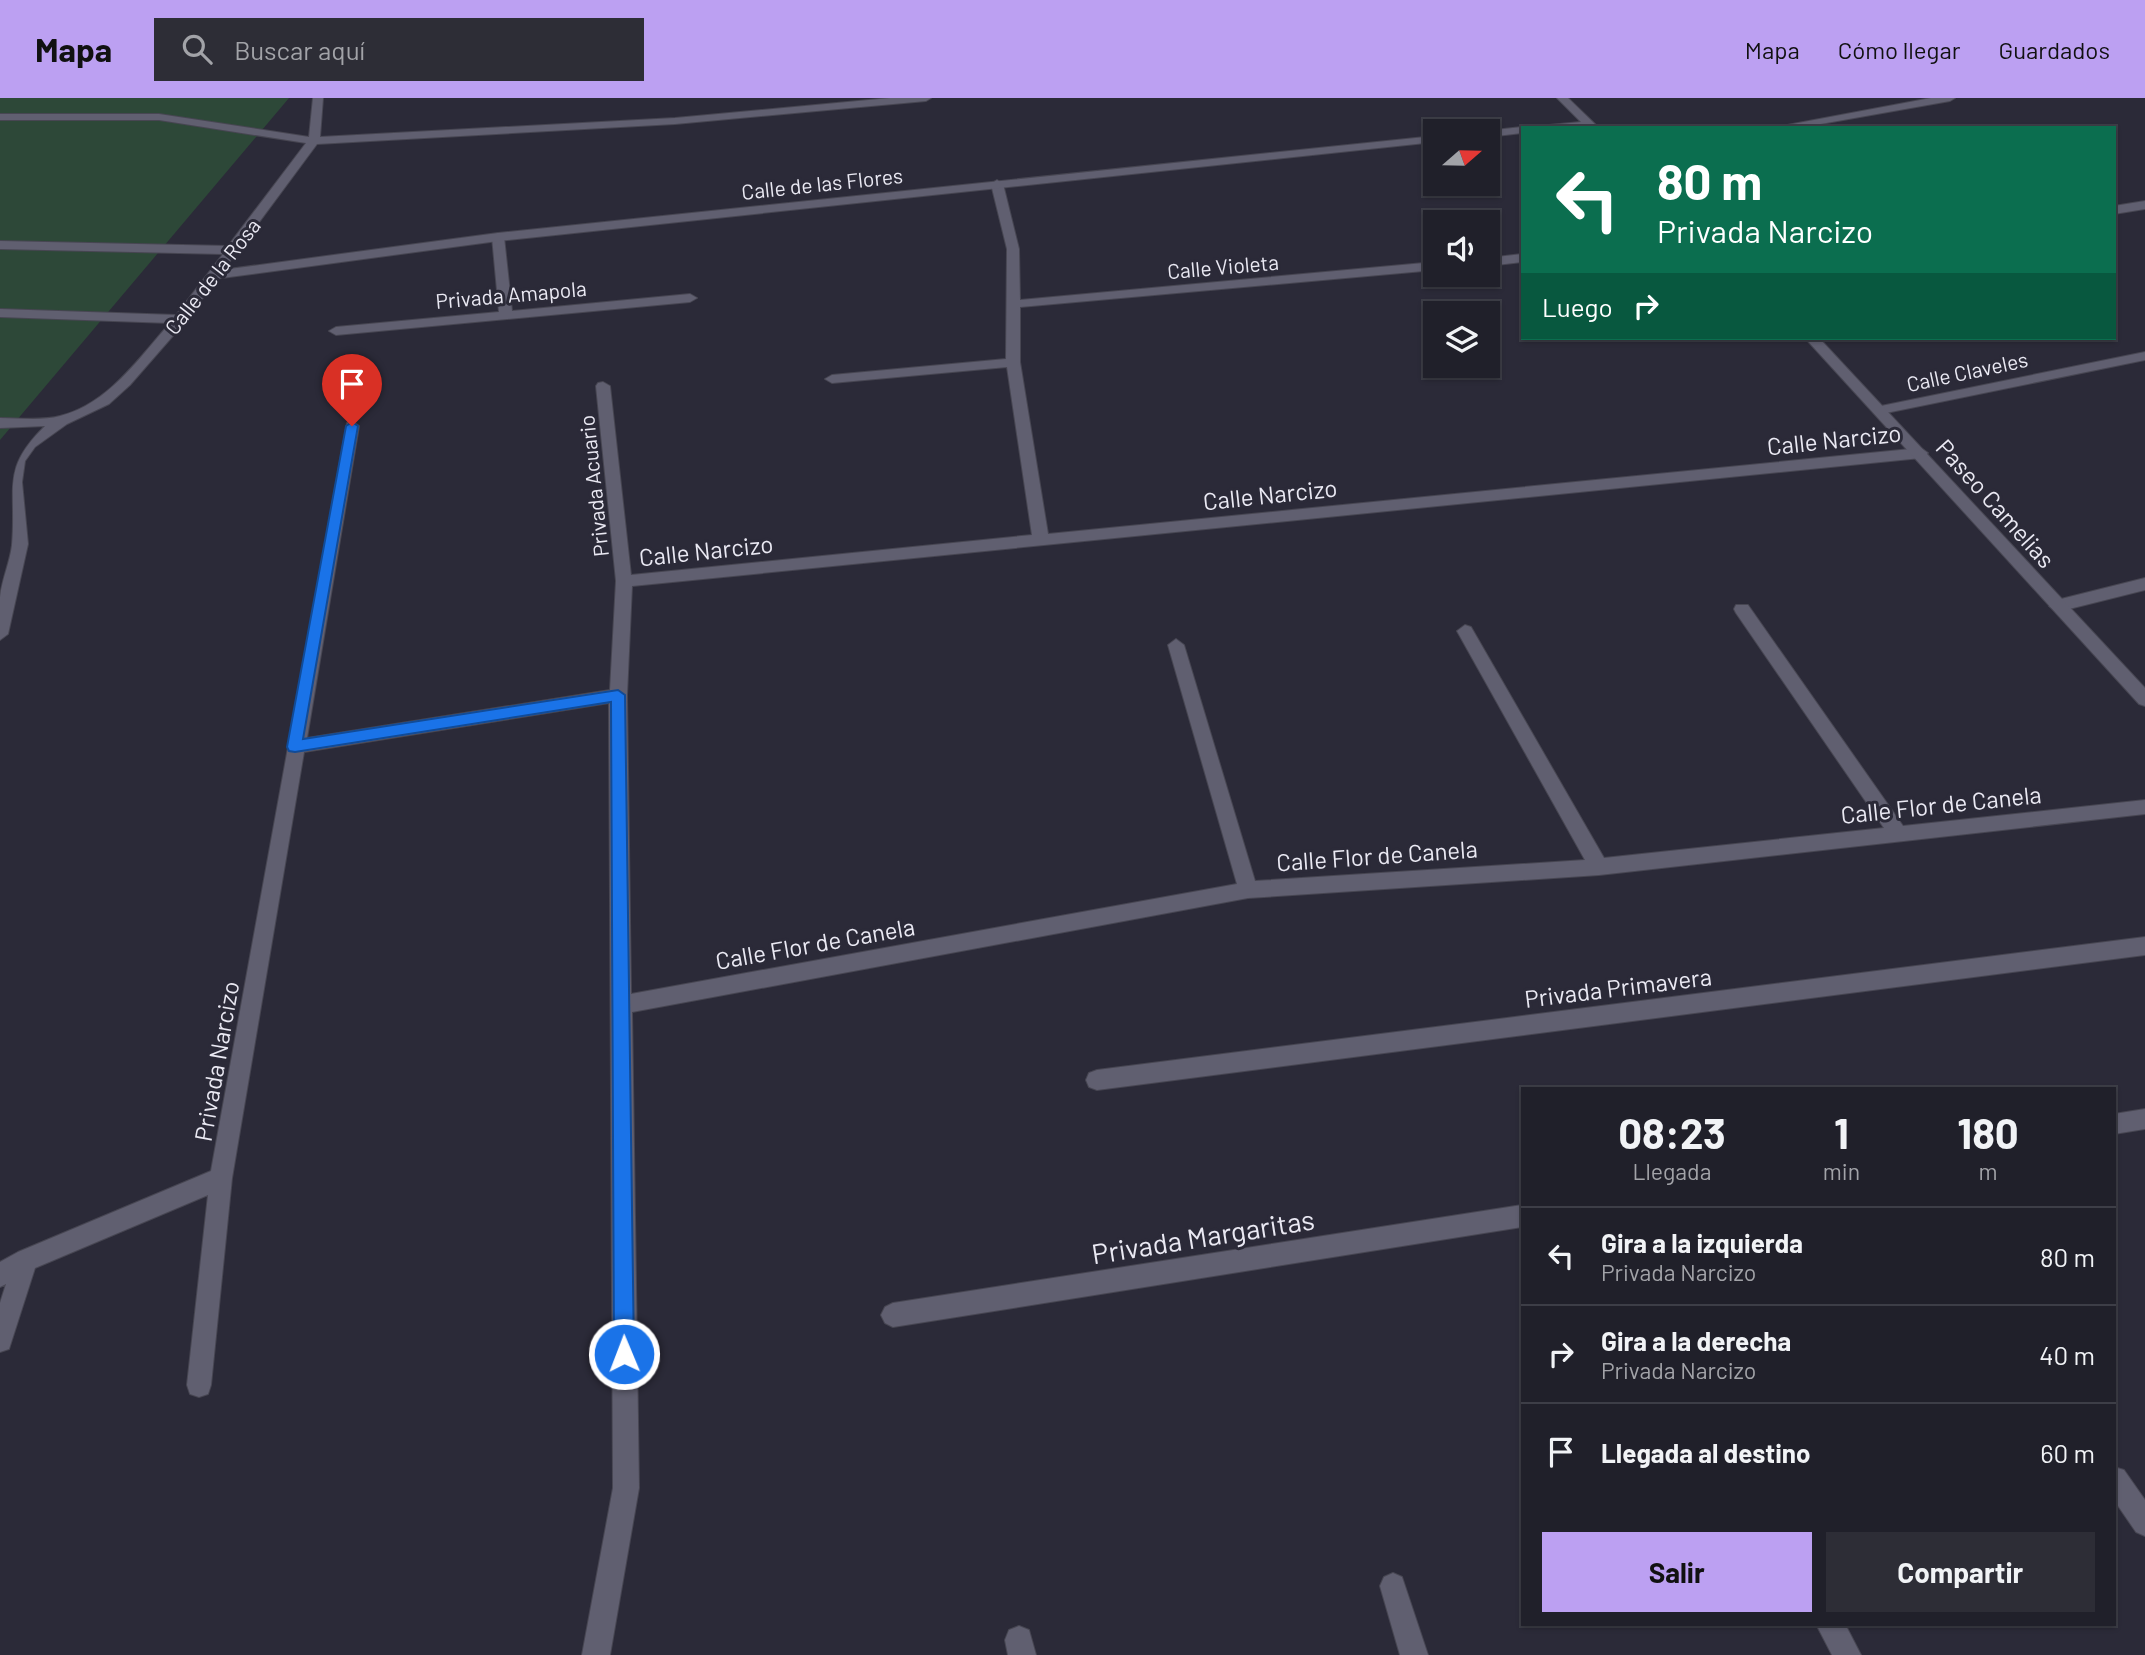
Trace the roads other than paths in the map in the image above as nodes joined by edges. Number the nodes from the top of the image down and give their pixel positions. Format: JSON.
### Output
{"nodes":[{"id":1,"x":318,"y":98,"type":"edge"},
{"id":2,"x":926,"y":98,"type":"edge"},
{"id":3,"x":1562,"y":98,"type":"edge"},
{"id":4,"x":1950,"y":98,"type":"edge"},
{"id":5,"x":0,"y":117,"type":"edge"},
{"id":6,"x":1592,"y":126,"type":"edge"},
{"id":7,"x":1789,"y":126,"type":"edge"},
{"id":8,"x":1521,"y":130,"type":"edge"},
{"id":9,"x":1500,"y":133,"type":"edge"},
{"id":10,"x":1423,"y":140,"type":"edge"},
{"id":11,"x":314,"y":141,"type":"junction"},
{"id":12,"x":997,"y":184,"type":"junction"},
{"id":13,"x":2145,"y":205,"type":"edge"},
{"id":14,"x":2116,"y":210,"type":"edge"},
{"id":15,"x":498,"y":237,"type":"junction"},
{"id":16,"x":0,"y":245,"type":"edge"},
{"id":17,"x":233,"y":250,"type":"junction"},
{"id":18,"x":1521,"y":258,"type":"edge"},
{"id":19,"x":1500,"y":260,"type":"edge"},
{"id":20,"x":1423,"y":267,"type":"edge"},
{"id":21,"x":214,"y":275,"type":"junction"},
{"id":22,"x":690,"y":298,"type":"dead end"},
{"id":23,"x":1013,"y":304,"type":"junction"},
{"id":24,"x":0,"y":313,"type":"edge"},
{"id":25,"x":506,"y":315,"type":"junction"},
{"id":26,"x":180,"y":319,"type":"junction"},
{"id":27,"x":336,"y":331,"type":"dead end"},
{"id":28,"x":1814,"y":340,"type":"edge"},
{"id":29,"x":2145,"y":356,"type":"edge"},
{"id":30,"x":1013,"y":362,"type":"junction"},
{"id":31,"x":832,"y":379,"type":"dead end"},
{"id":32,"x":603,"y":386,"type":"dead end"},
{"id":33,"x":1881,"y":410,"type":"junction"},
{"id":34,"x":62,"y":421,"type":"junction"},
{"id":35,"x":0,"y":423,"type":"edge"},
{"id":36,"x":352,"y":426,"type":"dead end"},
{"id":37,"x":30,"y":444,"type":"junction"},
{"id":38,"x":1921,"y":453,"type":"junction"},
{"id":39,"x":0,"y":470,"type":"edge"},
{"id":40,"x":1041,"y":540,"type":"junction"},
{"id":41,"x":624,"y":581,"type":"junction"},
{"id":42,"x":2145,"y":584,"type":"edge"},
{"id":43,"x":2057,"y":606,"type":"junction"},
{"id":44,"x":1742,"y":609,"type":"dead end"},
{"id":45,"x":1465,"y":631,"type":"dead end"},
{"id":46,"x":0,"y":634,"type":"edge"},
{"id":47,"x":1176,"y":645,"type":"dead end"},
{"id":48,"x":618,"y":695,"type":"junction"},
{"id":49,"x":2145,"y":699,"type":"edge"},
{"id":50,"x":295,"y":747,"type":"junction"},
{"id":51,"x":2145,"y":807,"type":"edge"},
{"id":52,"x":1899,"y":835,"type":"junction"},
{"id":53,"x":1599,"y":867,"type":"junction"},
{"id":54,"x":1248,"y":890,"type":"junction"},
{"id":55,"x":2145,"y":946,"type":"edge"},
{"id":56,"x":620,"y":1006,"type":"junction"},
{"id":57,"x":1097,"y":1080,"type":"dead end"},
{"id":58,"x":2145,"y":1119,"type":"edge"},
{"id":59,"x":2116,"y":1124,"type":"edge"},
{"id":60,"x":221,"y":1178,"type":"junction"},
{"id":61,"x":1521,"y":1216,"type":"edge"},
{"id":62,"x":26,"y":1260,"type":"junction"},
{"id":63,"x":0,"y":1275,"type":"edge"},
{"id":64,"x":893,"y":1315,"type":"dead end"},
{"id":65,"x":0,"y":1340,"type":"edge"},
{"id":66,"x":199,"y":1385,"type":"dead end"},
{"id":67,"x":2116,"y":1480,"type":"edge"},
{"id":68,"x":2145,"y":1523,"type":"edge"},
{"id":69,"x":1393,"y":1586,"type":"dead end"},
{"id":70,"x":1831,"y":1626,"type":"edge"},
{"id":71,"x":596,"y":1655,"type":"edge"},
{"id":72,"x":1414,"y":1655,"type":"edge"},
{"id":73,"x":1847,"y":1655,"type":"edge"}],
"edges":[{"from":1,"to":11,"type":"street"},
{"from":2,"to":11,"type":"street"},
{"from":3,"to":6,"type":"street"},
{"from":4,"to":7,"type":"street"},
{"from":5,"to":11,"type":"street"},
{"from":8,"to":9,"type":"street"},
{"from":10,"to":12,"type":"street","name":"Calle de las Flores"},
{"from":11,"to":17,"type":"street","name":"Calle de la Rosa"},
{"from":12,"to":15,"type":"street","name":"Calle de las Flores"},
{"from":12,"to":23,"type":"street"},
{"from":13,"to":14,"type":"street"},
{"from":15,"to":21,"type":"street","name":"Calle de las Flores"},
{"from":15,"to":25,"type":"street"},
{"from":16,"to":17,"type":"street"},
{"from":17,"to":21,"type":"street","name":"Calle de la Rosa"},
{"from":18,"to":19,"type":"street"},
{"from":20,"to":23,"type":"street","name":"Calle Violeta"},
{"from":21,"to":26,"type":"street","name":"Calle de la Rosa"},
{"from":22,"to":25,"type":"street","name":"Privada Amapola"},
{"from":23,"to":30,"type":"street"},
{"from":24,"to":26,"type":"street"},
{"from":25,"to":27,"type":"street","name":"Privada Amapola"},
{"from":26,"to":34,"type":"street","name":"Calle de la Rosa"},
{"from":28,"to":33,"type":"street","name":"Paseo Camelias"},
{"from":29,"to":33,"type":"street","name":"Calle Claveles"},
{"from":30,"to":31,"type":"street"},
{"from":30,"to":40,"type":"street"},
{"from":32,"to":41,"type":"street","name":"Privada Acuario"},
{"from":33,"to":38,"type":"street","name":"Paseo Camelias"},
{"from":34,"to":35,"type":"street"},
{"from":34,"to":37,"type":"street"},
{"from":36,"to":50,"type":"street","name":"Privada Narcizo"},
{"from":37,"to":39,"type":"street"},
{"from":37,"to":46,"type":"street"},
{"from":38,"to":40,"type":"street","name":"Calle Narcizo"},
{"from":38,"to":43,"type":"street","name":"Paseo Camelias"},
{"from":40,"to":41,"type":"street","name":"Calle Narcizo"},
{"from":41,"to":48,"type":"street"},
{"from":42,"to":43,"type":"street"},
{"from":43,"to":49,"type":"street","name":"Paseo Camelias"},
{"from":44,"to":52,"type":"street"},
{"from":45,"to":53,"type":"street"},
{"from":47,"to":54,"type":"street"},
{"from":48,"to":50,"type":"street"},
{"from":48,"to":56,"type":"street"},
{"from":50,"to":60,"type":"street","name":"Privada Narcizo"},
{"from":51,"to":52,"type":"street","name":"Calle Flor de Canela"},
{"from":52,"to":53,"type":"street","name":"Calle Flor de Canela"},
{"from":53,"to":54,"type":"street","name":"Calle Flor de Canela"},
{"from":54,"to":56,"type":"street","name":"Calle Flor de Canela"},
{"from":55,"to":57,"type":"street","name":"Privada Primavera"},
{"from":56,"to":71,"type":"street"},
{"from":58,"to":59,"type":"street"},
{"from":60,"to":62,"type":"street"},
{"from":60,"to":66,"type":"street","name":"Privada Narcizo"},
{"from":61,"to":64,"type":"street","name":"Privada Margaritas"},
{"from":62,"to":63,"type":"street"},
{"from":62,"to":65,"type":"street"},
{"from":67,"to":68,"type":"street"},
{"from":69,"to":72,"type":"street"},
{"from":70,"to":73,"type":"street"}]}
